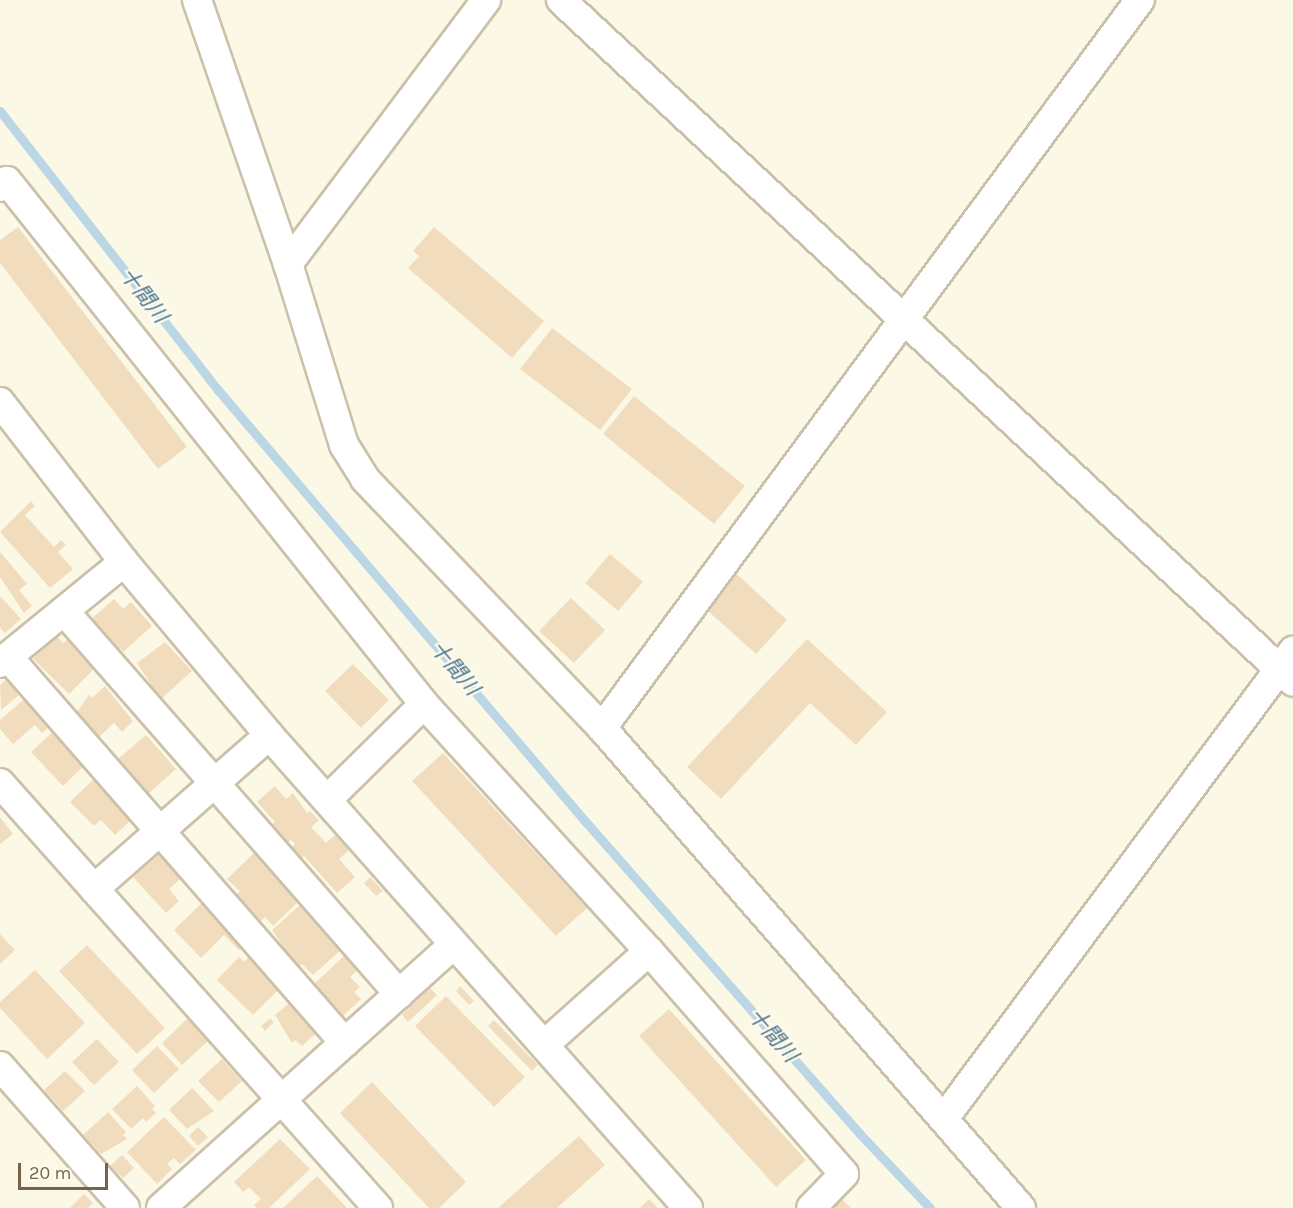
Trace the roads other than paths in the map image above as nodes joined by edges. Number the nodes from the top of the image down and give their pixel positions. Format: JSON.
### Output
{"nodes":[{"id":1,"x":197,"y":0,"type":"edge"},
{"id":2,"x":486,"y":0,"type":"edge"},
{"id":3,"x":561,"y":0,"type":"edge"},
{"id":4,"x":1140,"y":0,"type":"edge"},
{"id":5,"x":0,"y":187,"type":"edge"},
{"id":6,"x":288,"y":264,"type":"junction"},
{"id":7,"x":902,"y":321,"type":"junction"},
{"id":8,"x":0,"y":402,"type":"edge"},
{"id":9,"x":124,"y":562,"type":"junction"},
{"id":10,"x":64,"y":611,"type":"junction"},
{"id":11,"x":4,"y":660,"type":"edge"},
{"id":12,"x":1289,"y":668,"type":"edge"},
{"id":13,"x":424,"y":704,"type":"junction"},
{"id":14,"x":602,"y":728,"type":"junction"},
{"id":15,"x":269,"y":735,"type":"junction"},
{"id":16,"x":214,"y":782,"type":"junction"},
{"id":17,"x":0,"y":783,"type":"edge"},
{"id":18,"x":327,"y":800,"type":"junction"},
{"id":19,"x":159,"y":830,"type":"junction"},
{"id":20,"x":94,"y":889,"type":"junction"},
{"id":21,"x":454,"y":944,"type":"junction"},
{"id":22,"x":649,"y":951,"type":"junction"},
{"id":23,"x":399,"y":994,"type":"junction"},
{"id":24,"x":345,"y":1043,"type":"junction"},
{"id":25,"x":544,"y":1045,"type":"junction"},
{"id":26,"x":0,"y":1066,"type":"edge"},
{"id":27,"x":282,"y":1100,"type":"junction"},
{"id":28,"x":945,"y":1117,"type":"junction"},
{"id":29,"x":125,"y":1208,"type":"edge"},
{"id":30,"x":161,"y":1208,"type":"edge"},
{"id":31,"x":378,"y":1208,"type":"edge"},
{"id":32,"x":688,"y":1208,"type":"edge"},
{"id":33,"x":811,"y":1208,"type":"edge"},
{"id":34,"x":1022,"y":1208,"type":"edge"}],
"edges":[{"from":1,"to":6,"type":"street"},
{"from":2,"to":6,"type":"street"},
{"from":3,"to":7,"type":"street"},
{"from":4,"to":7,"type":"street"},
{"from":5,"to":13,"type":"street"},
{"from":6,"to":14,"type":"street"},
{"from":7,"to":12,"type":"street"},
{"from":7,"to":14,"type":"street"},
{"from":8,"to":9,"type":"street"},
{"from":9,"to":10,"type":"street"},
{"from":9,"to":15,"type":"street"},
{"from":10,"to":11,"type":"street"},
{"from":10,"to":16,"type":"street"},
{"from":11,"to":19,"type":"street"},
{"from":12,"to":28,"type":"street"},
{"from":13,"to":18,"type":"street"},
{"from":13,"to":22,"type":"street"},
{"from":14,"to":28,"type":"street"},
{"from":15,"to":16,"type":"street"},
{"from":15,"to":18,"type":"street"},
{"from":16,"to":19,"type":"street"},
{"from":16,"to":23,"type":"street"},
{"from":17,"to":20,"type":"street"},
{"from":18,"to":21,"type":"street"},
{"from":19,"to":20,"type":"street"},
{"from":19,"to":24,"type":"street"},
{"from":20,"to":27,"type":"street"},
{"from":21,"to":23,"type":"street"},
{"from":21,"to":25,"type":"street"},
{"from":22,"to":25,"type":"street"},
{"from":22,"to":33,"type":"street"},
{"from":23,"to":24,"type":"street"},
{"from":24,"to":27,"type":"street"},
{"from":25,"to":32,"type":"street"},
{"from":26,"to":29,"type":"street"},
{"from":27,"to":30,"type":"street"},
{"from":27,"to":31,"type":"street"},
{"from":28,"to":34,"type":"street"}]}
